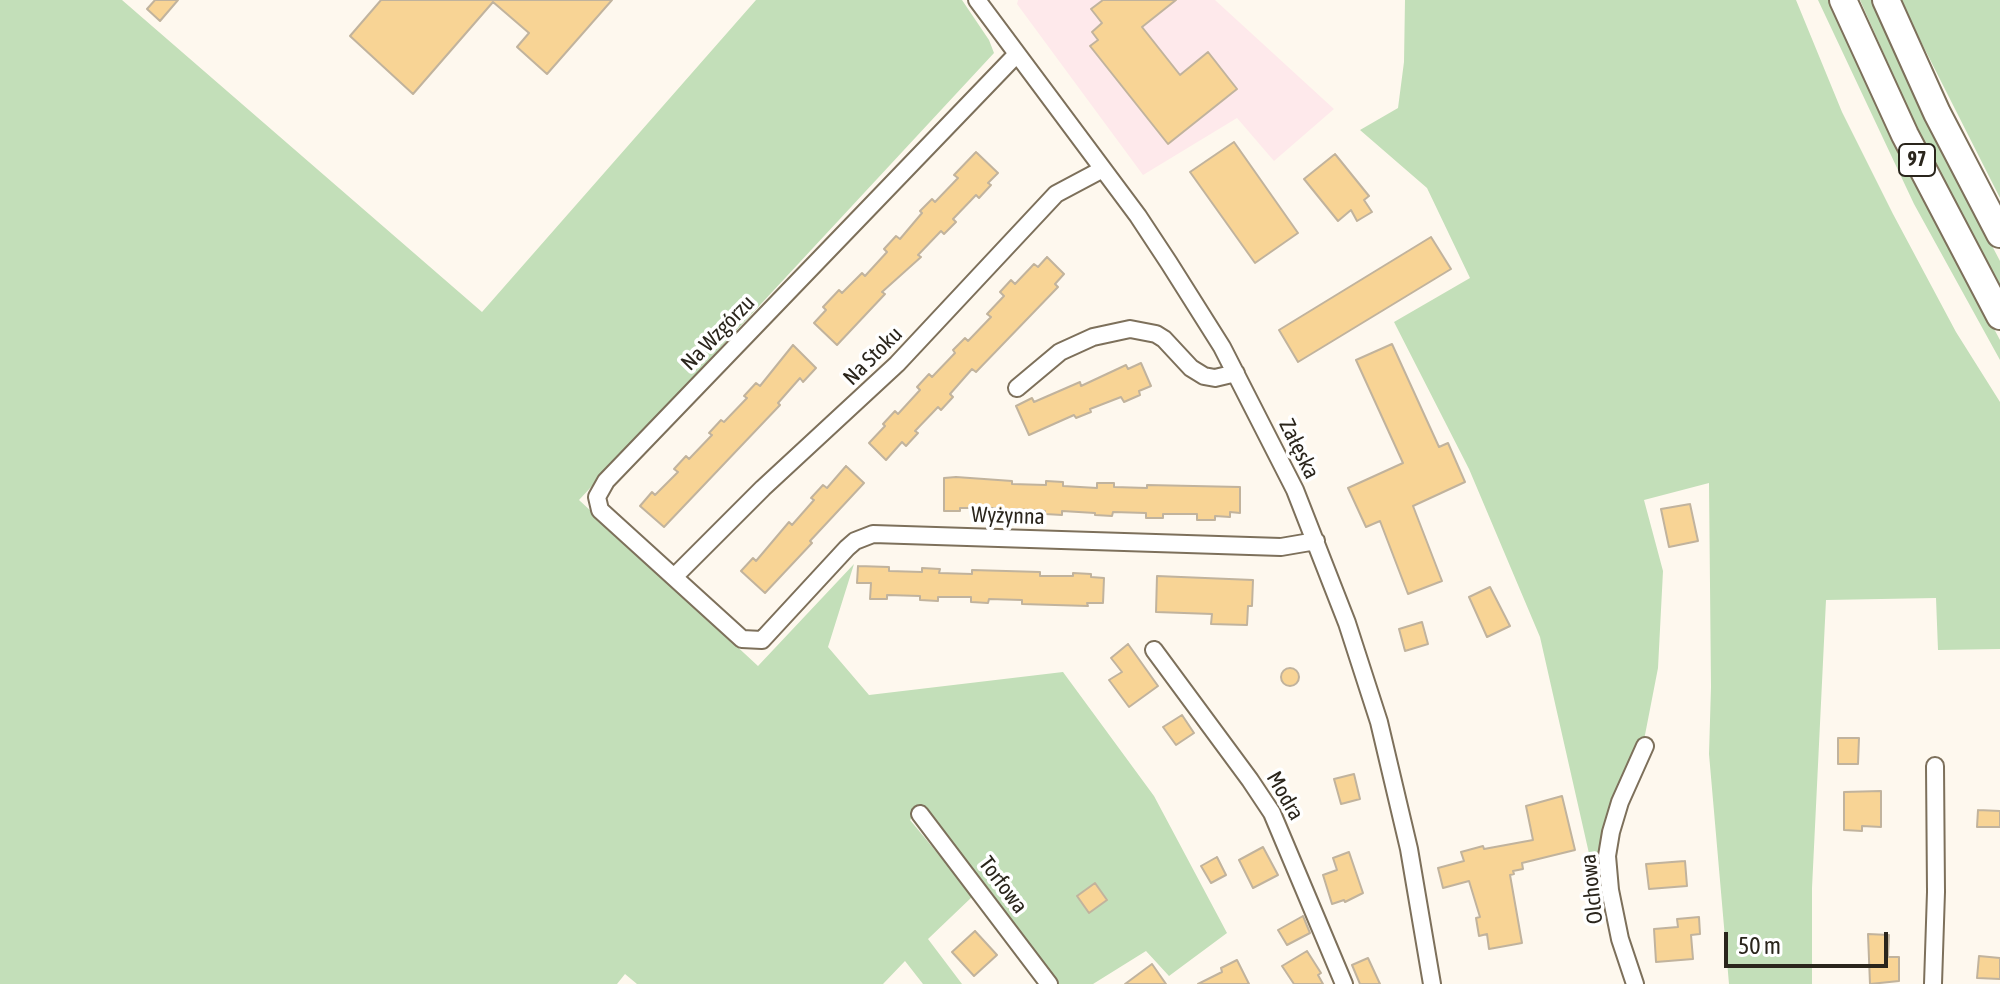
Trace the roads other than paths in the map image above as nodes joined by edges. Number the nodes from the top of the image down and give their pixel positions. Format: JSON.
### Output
{"nodes":[{"id":1,"x":977,"y":0,"type":"edge"},
{"id":2,"x":1843,"y":0,"type":"edge"},
{"id":3,"x":1886,"y":0,"type":"edge"},
{"id":4,"x":1016,"y":55,"type":"junction"},
{"id":5,"x":1103,"y":169,"type":"junction"},
{"id":6,"x":2000,"y":234,"type":"edge"},
{"id":7,"x":2000,"y":316,"type":"edge"},
{"id":8,"x":1236,"y":373,"type":"junction"},
{"id":9,"x":1017,"y":388,"type":"dead end"},
{"id":10,"x":1316,"y":541,"type":"junction"},
{"id":11,"x":674,"y":577,"type":"junction"},
{"id":12,"x":742,"y":639,"type":"joint"},
{"id":13,"x":1154,"y":650,"type":"dead end"},
{"id":14,"x":1645,"y":746,"type":"dead end"},
{"id":15,"x":1935,"y":766,"type":"dead end"},
{"id":16,"x":920,"y":814,"type":"dead end"},
{"id":17,"x":1049,"y":984,"type":"edge"},
{"id":18,"x":1344,"y":984,"type":"edge"},
{"id":19,"x":1432,"y":984,"type":"edge"},
{"id":20,"x":1635,"y":984,"type":"edge"},
{"id":21,"x":1933,"y":984,"type":"edge"}],
"edges":[{"from":1,"to":4,"type":"street","name":"Załęska"},
{"from":2,"to":7,"type":"main road","number":"97"},
{"from":3,"to":6,"type":"main road","number":"97"},
{"from":4,"to":5,"type":"street","name":"Załęska"},
{"from":4,"to":11,"type":"street","name":"Na Wzgórzu"},
{"from":5,"to":8,"type":"street","name":"Załęska"},
{"from":5,"to":11,"type":"street","name":"Na Stoku"},
{"from":8,"to":9,"type":"street"},
{"from":8,"to":10,"type":"street","name":"Załęska"},
{"from":10,"to":12,"type":"street","name":"Wyżynna"},
{"from":10,"to":19,"type":"street","name":"Załęska"},
{"from":11,"to":12,"type":"street","name":"Na Wzgórzu"},
{"from":13,"to":18,"type":"street","name":"Modra"},
{"from":14,"to":20,"type":"street","name":"Olchowa"},
{"from":15,"to":21,"type":"street"},
{"from":16,"to":17,"type":"street","name":"Torfowa"}]}
